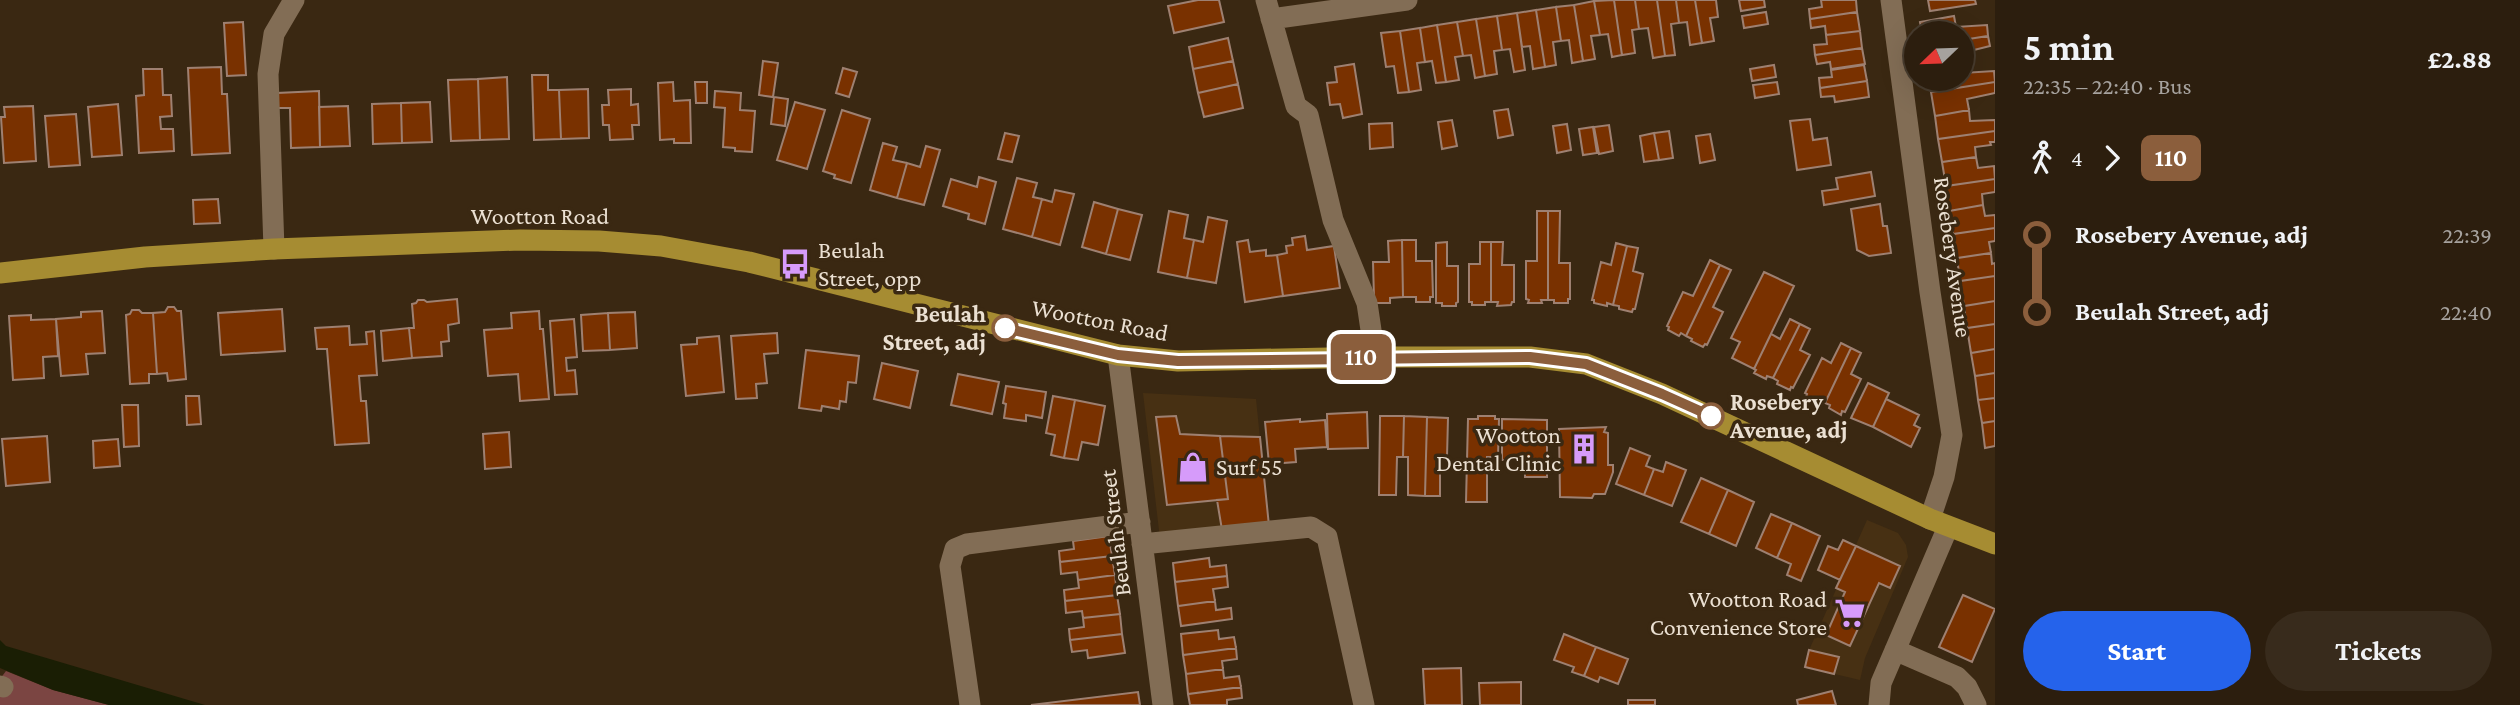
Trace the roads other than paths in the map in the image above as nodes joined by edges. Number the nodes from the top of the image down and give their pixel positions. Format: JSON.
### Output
{"nodes":[{"id":1,"x":294,"y":0,"type":"edge"},
{"id":2,"x":1407,"y":0,"type":"edge"},
{"id":3,"x":1891,"y":0,"type":"edge"},
{"id":4,"x":1269,"y":9,"type":"edge"},
{"id":5,"x":274,"y":249,"type":"junction"},
{"id":6,"x":0,"y":274,"type":"edge"},
{"id":7,"x":1118,"y":355,"type":"junction"},
{"id":8,"x":1375,"y":357,"type":"junction"},
{"id":9,"x":1140,"y":522,"type":"junction"},
{"id":10,"x":1939,"y":523,"type":"junction"},
{"id":11,"x":1142,"y":544,"type":"junction"},
{"id":12,"x":1995,"y":544,"type":"edge"},
{"id":13,"x":1895,"y":650,"type":"junction"},
{"id":14,"x":970,"y":705,"type":"edge"},
{"id":15,"x":1163,"y":705,"type":"edge"},
{"id":16,"x":1364,"y":705,"type":"edge"},
{"id":17,"x":1879,"y":705,"type":"edge"},
{"id":18,"x":1976,"y":705,"type":"edge"}],
"edges":[{"from":1,"to":5,"type":"street"},
{"from":2,"to":4,"type":"street"},
{"from":3,"to":10,"type":"street","name":"Rosebery Avenue"},
{"from":4,"to":8,"type":"street"},
{"from":5,"to":6,"type":"main road","name":"Wootton Road"},
{"from":5,"to":7,"type":"main road","name":"Wootton Road"},
{"from":7,"to":8,"type":"main road","name":"Wootton Road"},
{"from":7,"to":9,"type":"street","name":"Beulah Street"},
{"from":8,"to":10,"type":"main road","name":"Wootton Road"},
{"from":9,"to":11,"type":"street","name":"Beulah Street"},
{"from":9,"to":14,"type":"street"},
{"from":10,"to":12,"type":"main road","name":"Wootton Road"},
{"from":10,"to":13,"type":"street","name":"Rosebery Avenue"},
{"from":11,"to":15,"type":"street","name":"Beulah Street"},
{"from":11,"to":16,"type":"street"},
{"from":13,"to":17,"type":"street","name":"Rosebery Avenue"},
{"from":13,"to":18,"type":"street"}]}
